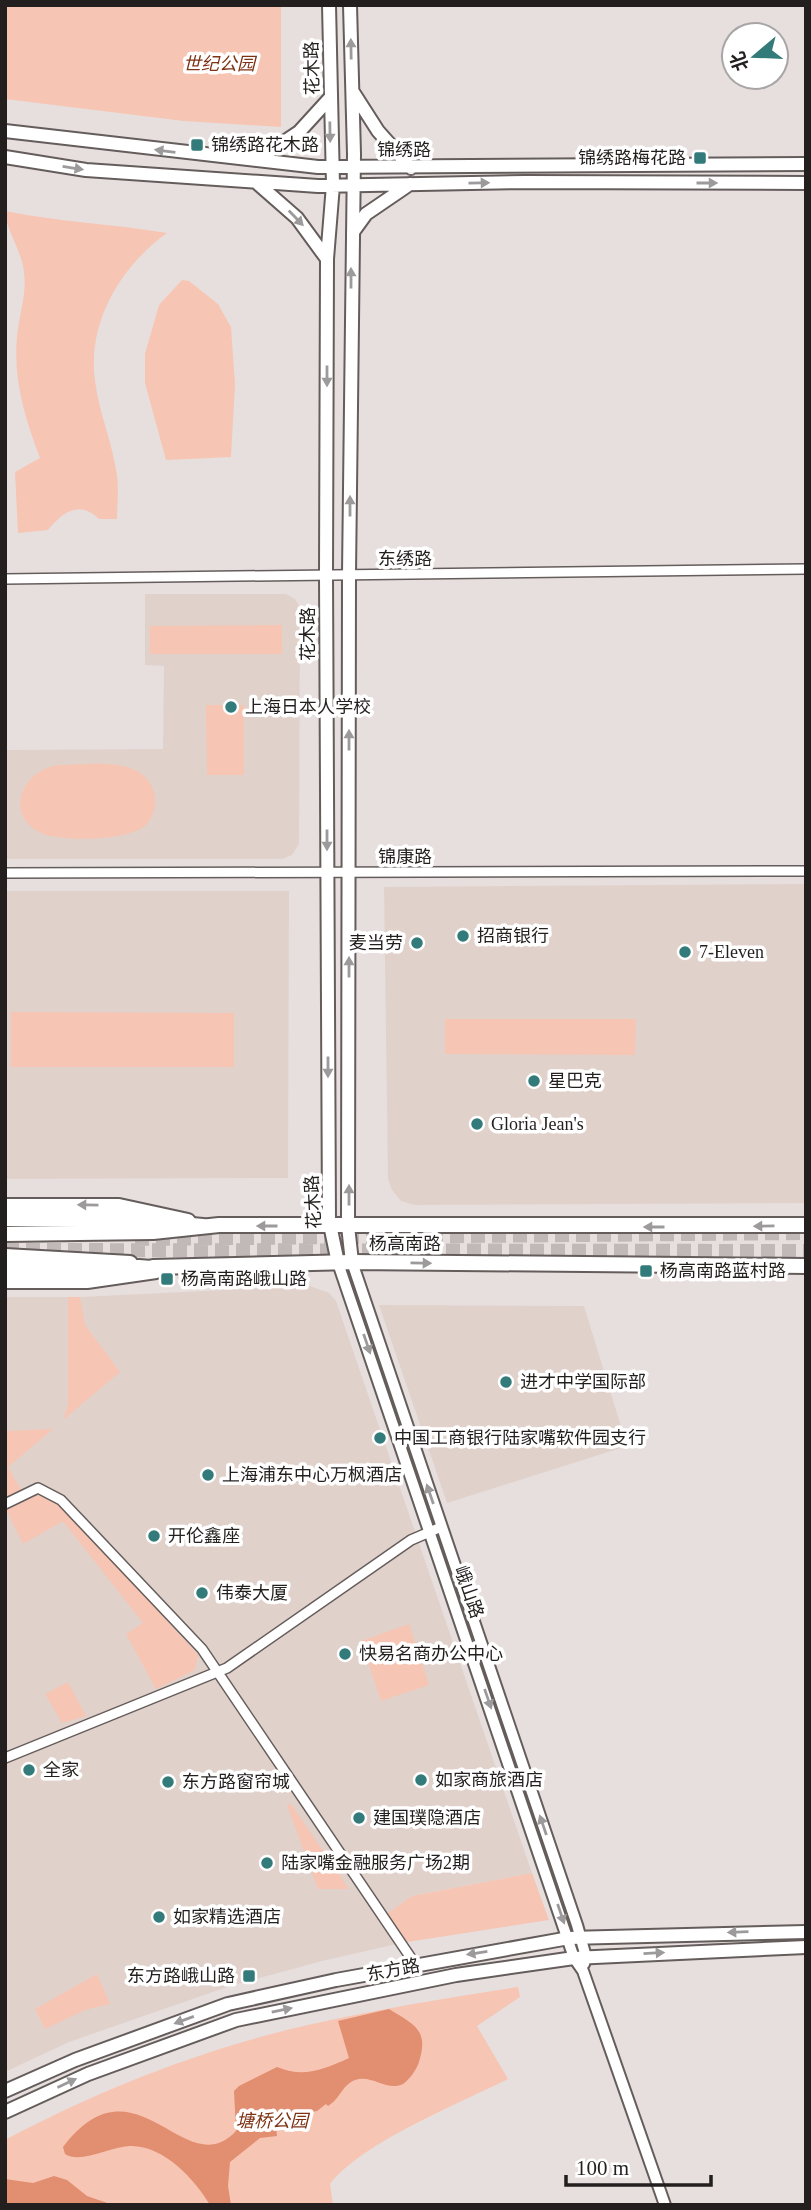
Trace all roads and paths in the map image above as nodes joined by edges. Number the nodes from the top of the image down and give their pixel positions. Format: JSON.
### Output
{"nodes":[{"id":1,"x":329,"y":5,"type":"edge"},
{"id":2,"x":350,"y":5,"type":"edge"},
{"id":3,"x":352,"y":92,"type":"junction"},
{"id":4,"x":330,"y":98,"type":"junction"},
{"id":5,"x":5,"y":131,"type":"edge"},
{"id":6,"x":5,"y":157,"type":"edge"},
{"id":7,"x":257,"y":160,"type":"junction"},
{"id":8,"x":806,"y":164,"type":"edge"},
{"id":9,"x":331,"y":166,"type":"junction"},
{"id":10,"x":353,"y":166,"type":"junction"},
{"id":11,"x":411,"y":168,"type":"junction"},
{"id":12,"x":257,"y":183,"type":"junction"},
{"id":13,"x":411,"y":183,"type":"junction"},
{"id":14,"x":806,"y":183,"type":"edge"},
{"id":15,"x":332,"y":185,"type":"junction"},
{"id":16,"x":354,"y":185,"type":"junction"},
{"id":17,"x":352,"y":233,"type":"junction"},
{"id":18,"x":327,"y":259,"type":"junction"},
{"id":19,"x":806,"y":569,"type":"edge"},
{"id":20,"x":349,"y":574,"type":"junction"},
{"id":21,"x":326,"y":576,"type":"junction"},
{"id":22,"x":5,"y":579,"type":"edge"},
{"id":23,"x":806,"y":871,"type":"edge"},
{"id":24,"x":5,"y":873,"type":"edge"},
{"id":25,"x":327,"y":873,"type":"junction"},
{"id":26,"x":348,"y":873,"type":"junction"},
{"id":27,"x":5,"y":1206,"type":"edge"},
{"id":28,"x":5,"y":1219,"type":"edge"},
{"id":29,"x":806,"y":1225,"type":"edge"},
{"id":30,"x":203,"y":1226,"type":"junction"},
{"id":31,"x":330,"y":1226,"type":"junction"},
{"id":32,"x":348,"y":1226,"type":"junction"},
{"id":33,"x":5,"y":1234,"type":"edge"},
{"id":34,"x":5,"y":1256,"type":"edge"},
{"id":35,"x":345,"y":1263,"type":"junction"},
{"id":36,"x":806,"y":1266,"type":"edge"},
{"id":37,"x":164,"y":1269,"type":"junction"},
{"id":38,"x":5,"y":1270,"type":"edge"},
{"id":39,"x":5,"y":1281,"type":"edge"},
{"id":40,"x":5,"y":1504,"type":"edge"},
{"id":41,"x":435,"y":1529,"type":"junction"},
{"id":42,"x":219,"y":1672,"type":"junction"},
{"id":43,"x":5,"y":1758,"type":"edge"},
{"id":44,"x":806,"y":1932,"type":"edge"},
{"id":45,"x":575,"y":1937,"type":"junction"},
{"id":46,"x":806,"y":1947,"type":"edge"},
{"id":47,"x":580,"y":1957,"type":"junction"},
{"id":48,"x":415,"y":1964,"type":"junction"},
{"id":49,"x":5,"y":2091,"type":"edge"},
{"id":50,"x":5,"y":2112,"type":"edge"},
{"id":51,"x":665,"y":2205,"type":"edge"}],
"edges":[{"from":1,"to":4,"type":"main road","name":"花木路"},
{"from":3,"to":2,"type":"main road","name":"花木路","one_way":true},
{"from":3,"to":10,"type":"main road","name":"花木路"},
{"from":3,"to":11,"type":"main road"},
{"from":4,"to":7,"type":"main road"},
{"from":4,"to":9,"type":"main road","name":"花木路","one_way":true},
{"from":7,"to":5,"type":"main road","name":"锦绣路","one_way":true},
{"from":6,"to":12,"type":"main road","name":"锦绣路","one_way":true},
{"from":7,"to":9,"type":"main road","name":"锦绣路"},
{"from":8,"to":11,"type":"main road","name":"锦绣路"},
{"from":9,"to":10,"type":"main road","name":"锦绣路"},
{"from":9,"to":15,"type":"main road","name":"花木路"},
{"from":10,"to":11,"type":"main road","name":"锦绣路"},
{"from":10,"to":16,"type":"main road","name":"花木路"},
{"from":12,"to":15,"type":"main road","name":"锦绣路"},
{"from":12,"to":18,"type":"main road","one_way":true},
{"from":13,"to":14,"type":"main road","name":"锦绣路","one_way":true},
{"from":13,"to":16,"type":"main road","name":"锦绣路"},
{"from":13,"to":17,"type":"main road"},
{"from":15,"to":16,"type":"main road","name":"锦绣路"},
{"from":15,"to":18,"type":"main road","name":"花木路"},
{"from":16,"to":17,"type":"main road","name":"花木路"},
{"from":20,"to":17,"type":"main road","name":"花木路","one_way":true},
{"from":18,"to":21,"type":"main road","name":"花木路","one_way":true},
{"from":19,"to":20,"type":"street","name":"东绣路"},
{"from":20,"to":21,"type":"street","name":"东绣路"},
{"from":26,"to":20,"type":"main road","name":"花木路","one_way":true},
{"from":21,"to":22,"type":"street","name":"东绣路"},
{"from":21,"to":25,"type":"main road","name":"花木路","one_way":true},
{"from":23,"to":26,"type":"street","name":"锦康路"},
{"from":24,"to":25,"type":"street","name":"锦康路"},
{"from":25,"to":26,"type":"street","name":"锦康路"},
{"from":25,"to":31,"type":"main road","name":"花木路","one_way":true},
{"from":32,"to":26,"type":"main road","name":"花木路","one_way":true},
{"from":30,"to":27,"type":"main road","one_way":true},
{"from":28,"to":30,"type":"main road"},
{"from":29,"to":32,"type":"main road","name":"杨高南路","one_way":true},
{"from":31,"to":30,"type":"main road","name":"杨高南路","one_way":true},
{"from":30,"to":33,"type":"main road","name":"杨高南路"},
{"from":31,"to":32,"type":"main road","name":"杨高南路"},
{"from":31,"to":35,"type":"main road","name":"花木路"},
{"from":32,"to":35,"type":"main road","name":"花木路"},
{"from":34,"to":37,"type":"main road","name":"杨高南路"},
{"from":35,"to":36,"type":"main road","name":"杨高南路","one_way":true},
{"from":35,"to":37,"type":"main road","name":"杨高南路"},
{"from":35,"to":41,"type":"street","name":"峨山路"},
{"from":37,"to":38,"type":"main road"},
{"from":37,"to":39,"type":"main road"},
{"from":40,"to":42,"type":"street"},
{"from":41,"to":42,"type":"street"},
{"from":41,"to":45,"type":"street","name":"峨山路"},
{"from":42,"to":43,"type":"street"},
{"from":42,"to":48,"type":"street"},
{"from":44,"to":45,"type":"main road","name":"东方路","one_way":true},
{"from":45,"to":47,"type":"street","name":"峨山路"},
{"from":45,"to":48,"type":"main road","name":"东方路","one_way":true},
{"from":47,"to":46,"type":"main road","name":"东方路","one_way":true},
{"from":50,"to":47,"type":"main road","name":"东方路","one_way":true},
{"from":47,"to":51,"type":"street","name":"峨山路"},
{"from":48,"to":49,"type":"main road","name":"东方路","one_way":true}]}
